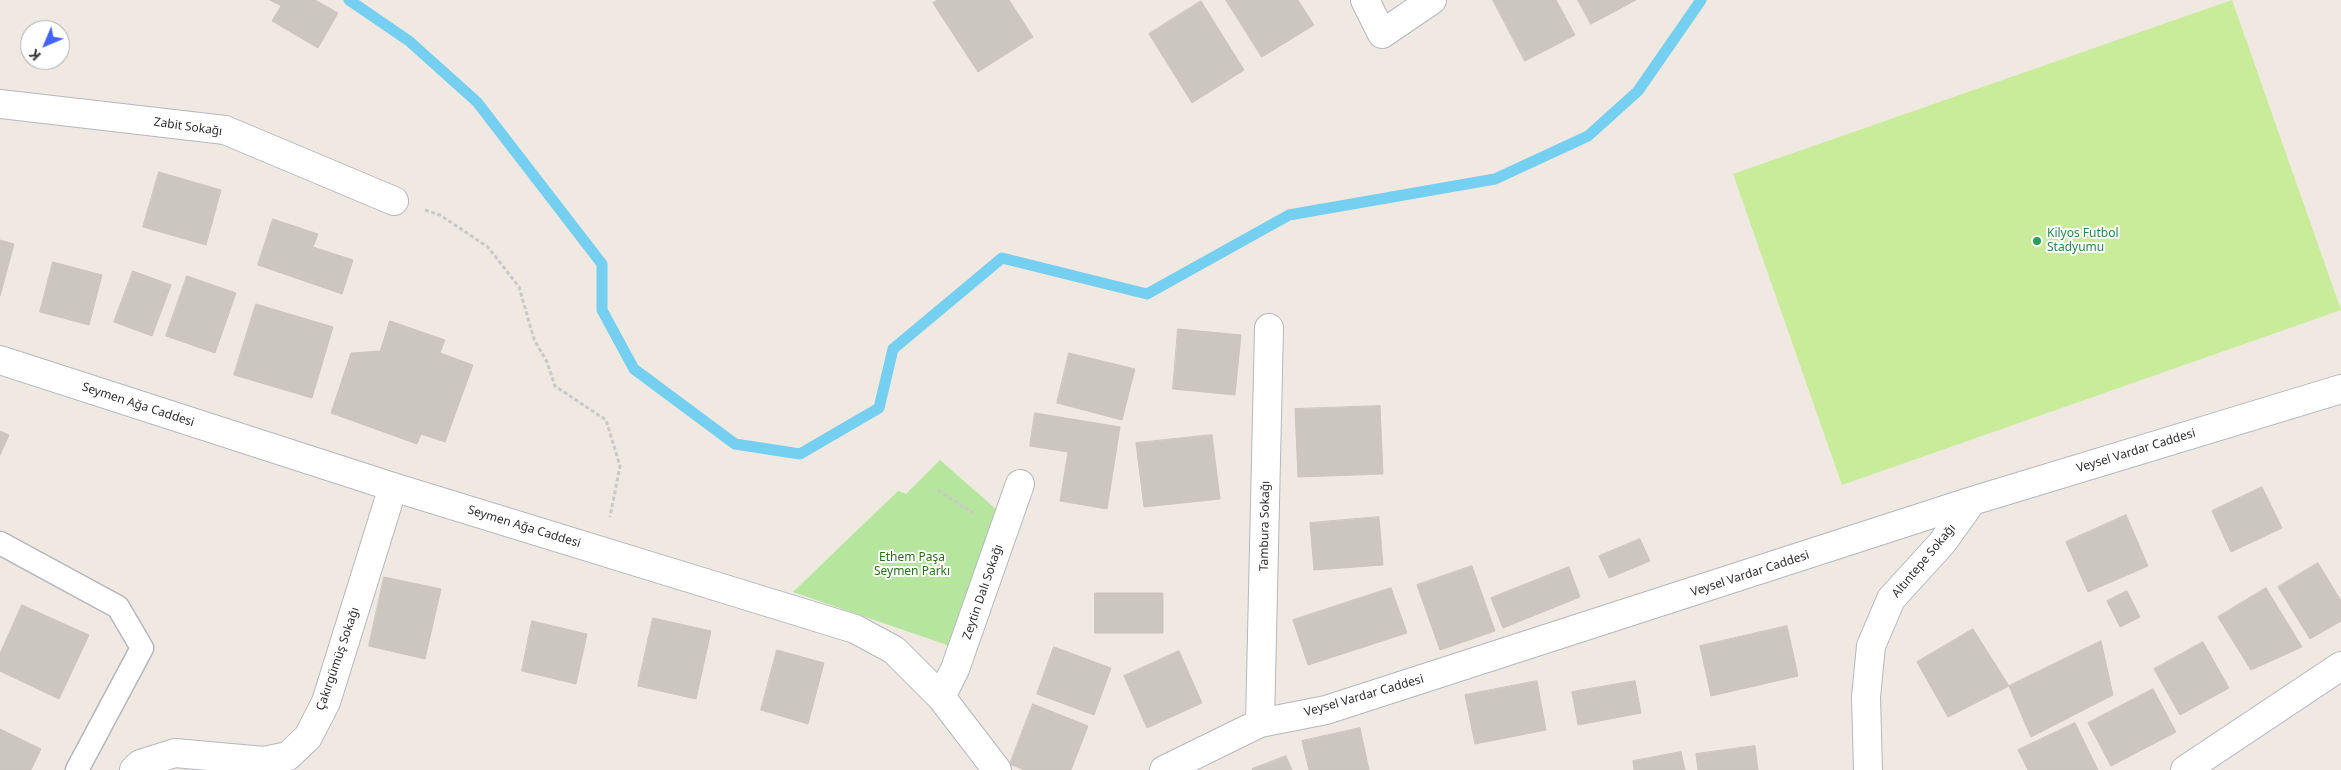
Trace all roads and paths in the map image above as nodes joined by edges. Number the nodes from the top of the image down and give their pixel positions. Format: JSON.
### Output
{"nodes":[{"id":1,"x":1365,"y":0,"type":"edge"},
{"id":2,"x":1432,"y":0,"type":"edge"},
{"id":3,"x":0,"y":104,"type":"edge"},
{"id":4,"x":394,"y":201,"type":"joint"},
{"id":5,"x":1269,"y":328,"type":"dead end"},
{"id":6,"x":0,"y":360,"type":"edge"},
{"id":7,"x":2341,"y":388,"type":"edge"},
{"id":8,"x":1020,"y":484,"type":"dead end"},
{"id":9,"x":393,"y":487,"type":"junction"},
{"id":10,"x":1972,"y":501,"type":"junction"},
{"id":11,"x":0,"y":543,"type":"edge"},
{"id":12,"x":602,"y":552,"type":"junction"},
{"id":13,"x":2341,"y":666,"type":"edge"},
{"id":14,"x":941,"y":697,"type":"junction"},
{"id":15,"x":1260,"y":723,"type":"junction"},
{"id":16,"x":77,"y":770,"type":"edge"},
{"id":17,"x":134,"y":770,"type":"edge"},
{"id":18,"x":997,"y":770,"type":"edge"},
{"id":19,"x":1164,"y":770,"type":"edge"},
{"id":20,"x":1868,"y":770,"type":"edge"},
{"id":21,"x":2185,"y":770,"type":"edge"}],
"edges":[{"from":1,"to":2,"type":"street"},
{"from":3,"to":4,"type":"street","name":"Zabit Sokağı"},
{"from":4,"to":12,"type":"path"},
{"from":5,"to":15,"type":"street","name":"Tambura Sokağı"},
{"from":6,"to":9,"type":"street","name":"Seymen Ağa Caddesi"},
{"from":7,"to":10,"type":"street","name":"Veysel Vardar Caddesi"},
{"from":8,"to":14,"type":"street","name":"Zeytin Dalı Sokağı"},
{"from":9,"to":12,"type":"street","name":"Seymen Ağa Caddesi"},
{"from":9,"to":17,"type":"street","name":"Çakırgümüş Sokağı"},
{"from":10,"to":15,"type":"street","name":"Veysel Vardar Caddesi"},
{"from":10,"to":20,"type":"street","name":"Altıntepe Sokağı"},
{"from":11,"to":16,"type":"lane"},
{"from":12,"to":14,"type":"street","name":"Seymen Ağa Caddesi"},
{"from":13,"to":21,"type":"street"},
{"from":14,"to":18,"type":"street","name":"Seymen Ağa Caddesi"},
{"from":15,"to":19,"type":"street","name":"Veysel Vardar Caddesi"}]}
